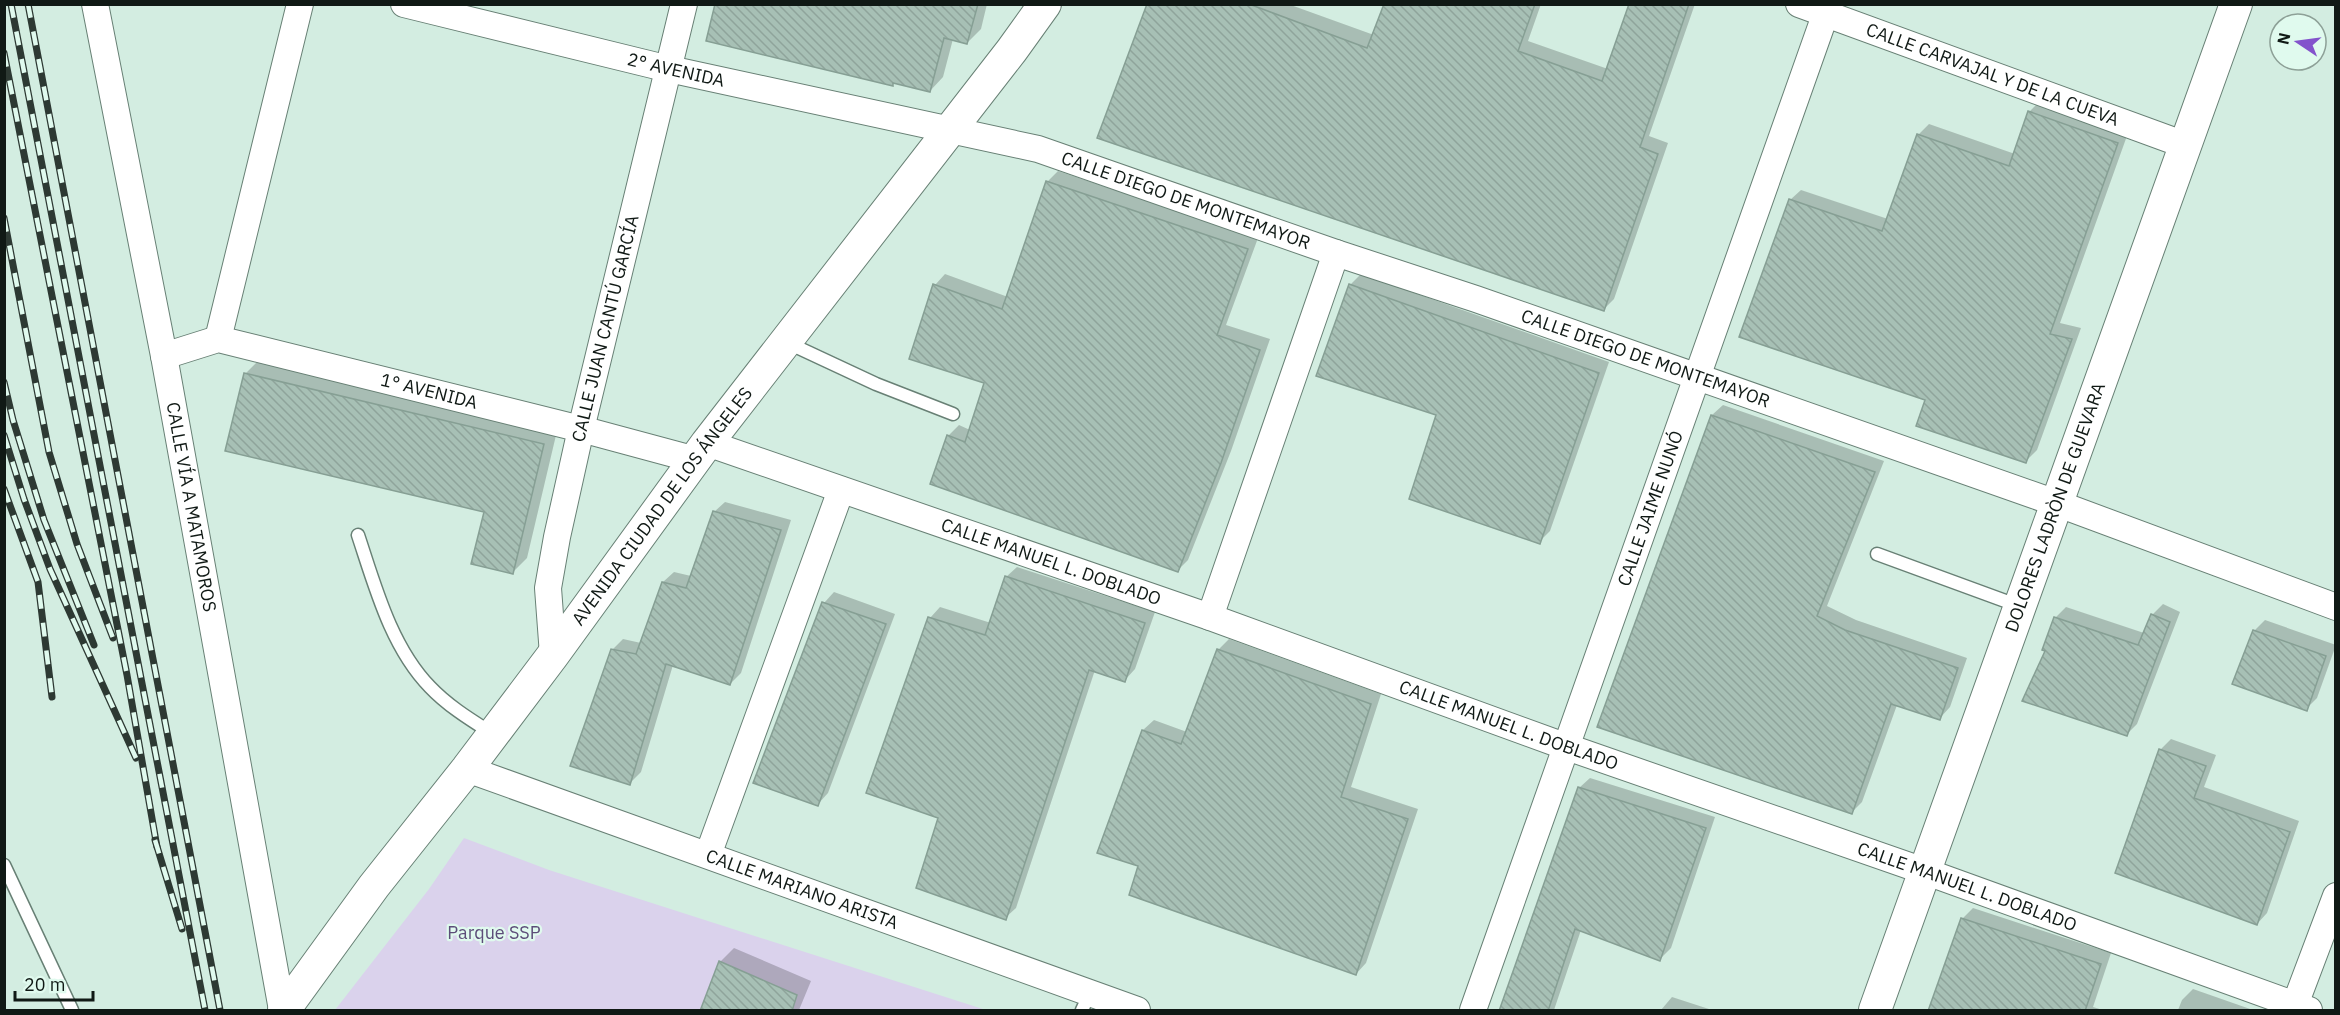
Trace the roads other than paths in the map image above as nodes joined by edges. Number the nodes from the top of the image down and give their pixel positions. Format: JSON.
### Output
{"nodes":[{"id":1,"x":95,"y":4,"type":"edge"},
{"id":2,"x":300,"y":4,"type":"edge"},
{"id":3,"x":404,"y":4,"type":"edge"},
{"id":4,"x":684,"y":4,"type":"edge"},
{"id":5,"x":1045,"y":4,"type":"edge"},
{"id":6,"x":1799,"y":4,"type":"edge"},
{"id":7,"x":2236,"y":4,"type":"edge"},
{"id":8,"x":1827,"y":9,"type":"edge"},
{"id":9,"x":669,"y":69,"type":"junction"},
{"id":10,"x":950,"y":130,"type":"junction"},
{"id":11,"x":2185,"y":145,"type":"junction"},
{"id":12,"x":1336,"y":253,"type":"junction"},
{"id":13,"x":218,"y":339,"type":"junction"},
{"id":14,"x":785,"y":342,"type":"junction"},
{"id":15,"x":164,"y":356,"type":"junction"},
{"id":16,"x":1698,"y":377,"type":"junction"},
{"id":17,"x":953,"y":414,"type":"dead end"},
{"id":18,"x":581,"y":429,"type":"junction"},
{"id":19,"x":701,"y":452,"type":"junction"},
{"id":20,"x":841,"y":490,"type":"junction"},
{"id":21,"x":2055,"y":503,"type":"junction"},
{"id":22,"x":358,"y":535,"type":"dead end"},
{"id":23,"x":1877,"y":554,"type":"dead end"},
{"id":24,"x":2019,"y":606,"type":"junction"},
{"id":25,"x":2336,"y":607,"type":"edge"},
{"id":26,"x":1210,"y":616,"type":"junction"},
{"id":27,"x":553,"y":655,"type":"junction"},
{"id":28,"x":494,"y":735,"type":"junction"},
{"id":29,"x":1567,"y":747,"type":"junction"},
{"id":30,"x":467,"y":769,"type":"junction"},
{"id":31,"x":708,"y":855,"type":"junction"},
{"id":32,"x":4,"y":865,"type":"edge"},
{"id":33,"x":1924,"y":871,"type":"junction"},
{"id":34,"x":2336,"y":896,"type":"edge"},
{"id":35,"x":1086,"y":1002,"type":"edge"},
{"id":36,"x":2299,"y":1009,"type":"edge"},
{"id":37,"x":72,"y":1011,"type":"edge"},
{"id":38,"x":283,"y":1011,"type":"edge"},
{"id":39,"x":1137,"y":1011,"type":"edge"},
{"id":40,"x":1473,"y":1011,"type":"edge"},
{"id":41,"x":1875,"y":1011,"type":"edge"}],
"edges":[{"from":1,"to":15,"type":"street","name":"CALLE VÍA A MATAMOROS"},
{"from":2,"to":13,"type":"street"},
{"from":3,"to":9,"type":"street","name":"2° AVENIDA"},
{"from":4,"to":9,"type":"street","name":"CALLE JUAN CANTÚ GARCÍA"},
{"from":5,"to":10,"type":"street","name":"AVENIDA CIUDAD DE LOS ÁNGELES"},
{"from":6,"to":8,"type":"street","name":"CALLE CARVAJAL Y DE LA CUEVA"},
{"from":7,"to":11,"type":"street","name":"DOLORES LADRÒN DE GUEVARA"},
{"from":8,"to":11,"type":"street","name":"CALLE CARVAJAL Y DE LA CUEVA"},
{"from":8,"to":16,"type":"street","name":"CALLE JAIME NUNÓ"},
{"from":9,"to":10,"type":"street","name":"2° AVENIDA"},
{"from":9,"to":18,"type":"street","name":"CALLE JUAN CANTÚ GARCÍA"},
{"from":10,"to":12,"type":"street","name":"CALLE DIEGO DE MONTEMAYOR"},
{"from":10,"to":14,"type":"street","name":"AVENIDA CIUDAD DE LOS ÁNGELES"},
{"from":11,"to":21,"type":"street","name":"DOLORES LADRÒN DE GUEVARA"},
{"from":12,"to":16,"type":"street","name":"CALLE DIEGO DE MONTEMAYOR"},
{"from":12,"to":26,"type":"street"},
{"from":13,"to":15,"type":"street"},
{"from":13,"to":18,"type":"street","name":"1° AVENIDA"},
{"from":14,"to":17,"type":"lane"},
{"from":14,"to":19,"type":"street","name":"AVENIDA CIUDAD DE LOS ÁNGELES"},
{"from":15,"to":38,"type":"street","name":"CALLE VÍA A MATAMOROS"},
{"from":16,"to":21,"type":"street","name":"CALLE DIEGO DE MONTEMAYOR"},
{"from":16,"to":29,"type":"street","name":"CALLE JAIME NUNÓ"},
{"from":18,"to":19,"type":"street","name":"1° AVENIDA"},
{"from":18,"to":27,"type":"street","name":"CALLE JUAN CANTÚ GARCÍA"},
{"from":19,"to":20,"type":"street","name":"CALLE MANUEL L. DOBLADO"},
{"from":19,"to":27,"type":"street","name":"AVENIDA CIUDAD DE LOS ÁNGELES"},
{"from":20,"to":26,"type":"street","name":"CALLE MANUEL L. DOBLADO"},
{"from":20,"to":31,"type":"street"},
{"from":21,"to":24,"type":"street","name":"DOLORES LADRÒN DE GUEVARA"},
{"from":21,"to":25,"type":"street","name":"CALLE DIEGO DE MONTEMAYOR"},
{"from":22,"to":28,"type":"lane"},
{"from":23,"to":24,"type":"lane"},
{"from":24,"to":33,"type":"street","name":"DOLORES LADRÒN DE GUEVARA"},
{"from":26,"to":29,"type":"street","name":"CALLE MANUEL L. DOBLADO"},
{"from":27,"to":28,"type":"street","name":"AVENIDA CIUDAD DE LOS ÁNGELES"},
{"from":28,"to":30,"type":"street","name":"AVENIDA CIUDAD DE LOS ÁNGELES"},
{"from":29,"to":33,"type":"street","name":"CALLE MANUEL L. DOBLADO"},
{"from":29,"to":40,"type":"street","name":"CALLE JAIME NUNÓ"},
{"from":30,"to":31,"type":"street","name":"CALLE MARIANO ARISTA"},
{"from":30,"to":38,"type":"street","name":"AVENIDA CIUDAD DE LOS ÁNGELES"},
{"from":31,"to":35,"type":"street","name":"CALLE MARIANO ARISTA"},
{"from":32,"to":37,"type":"lane"},
{"from":33,"to":36,"type":"street","name":"CALLE MANUEL L. DOBLADO"},
{"from":33,"to":41,"type":"street","name":"DOLORES LADRÒN DE GUEVARA"},
{"from":34,"to":36,"type":"street"},
{"from":35,"to":39,"type":"street","name":"CALLE MARIANO ARISTA"}]}
